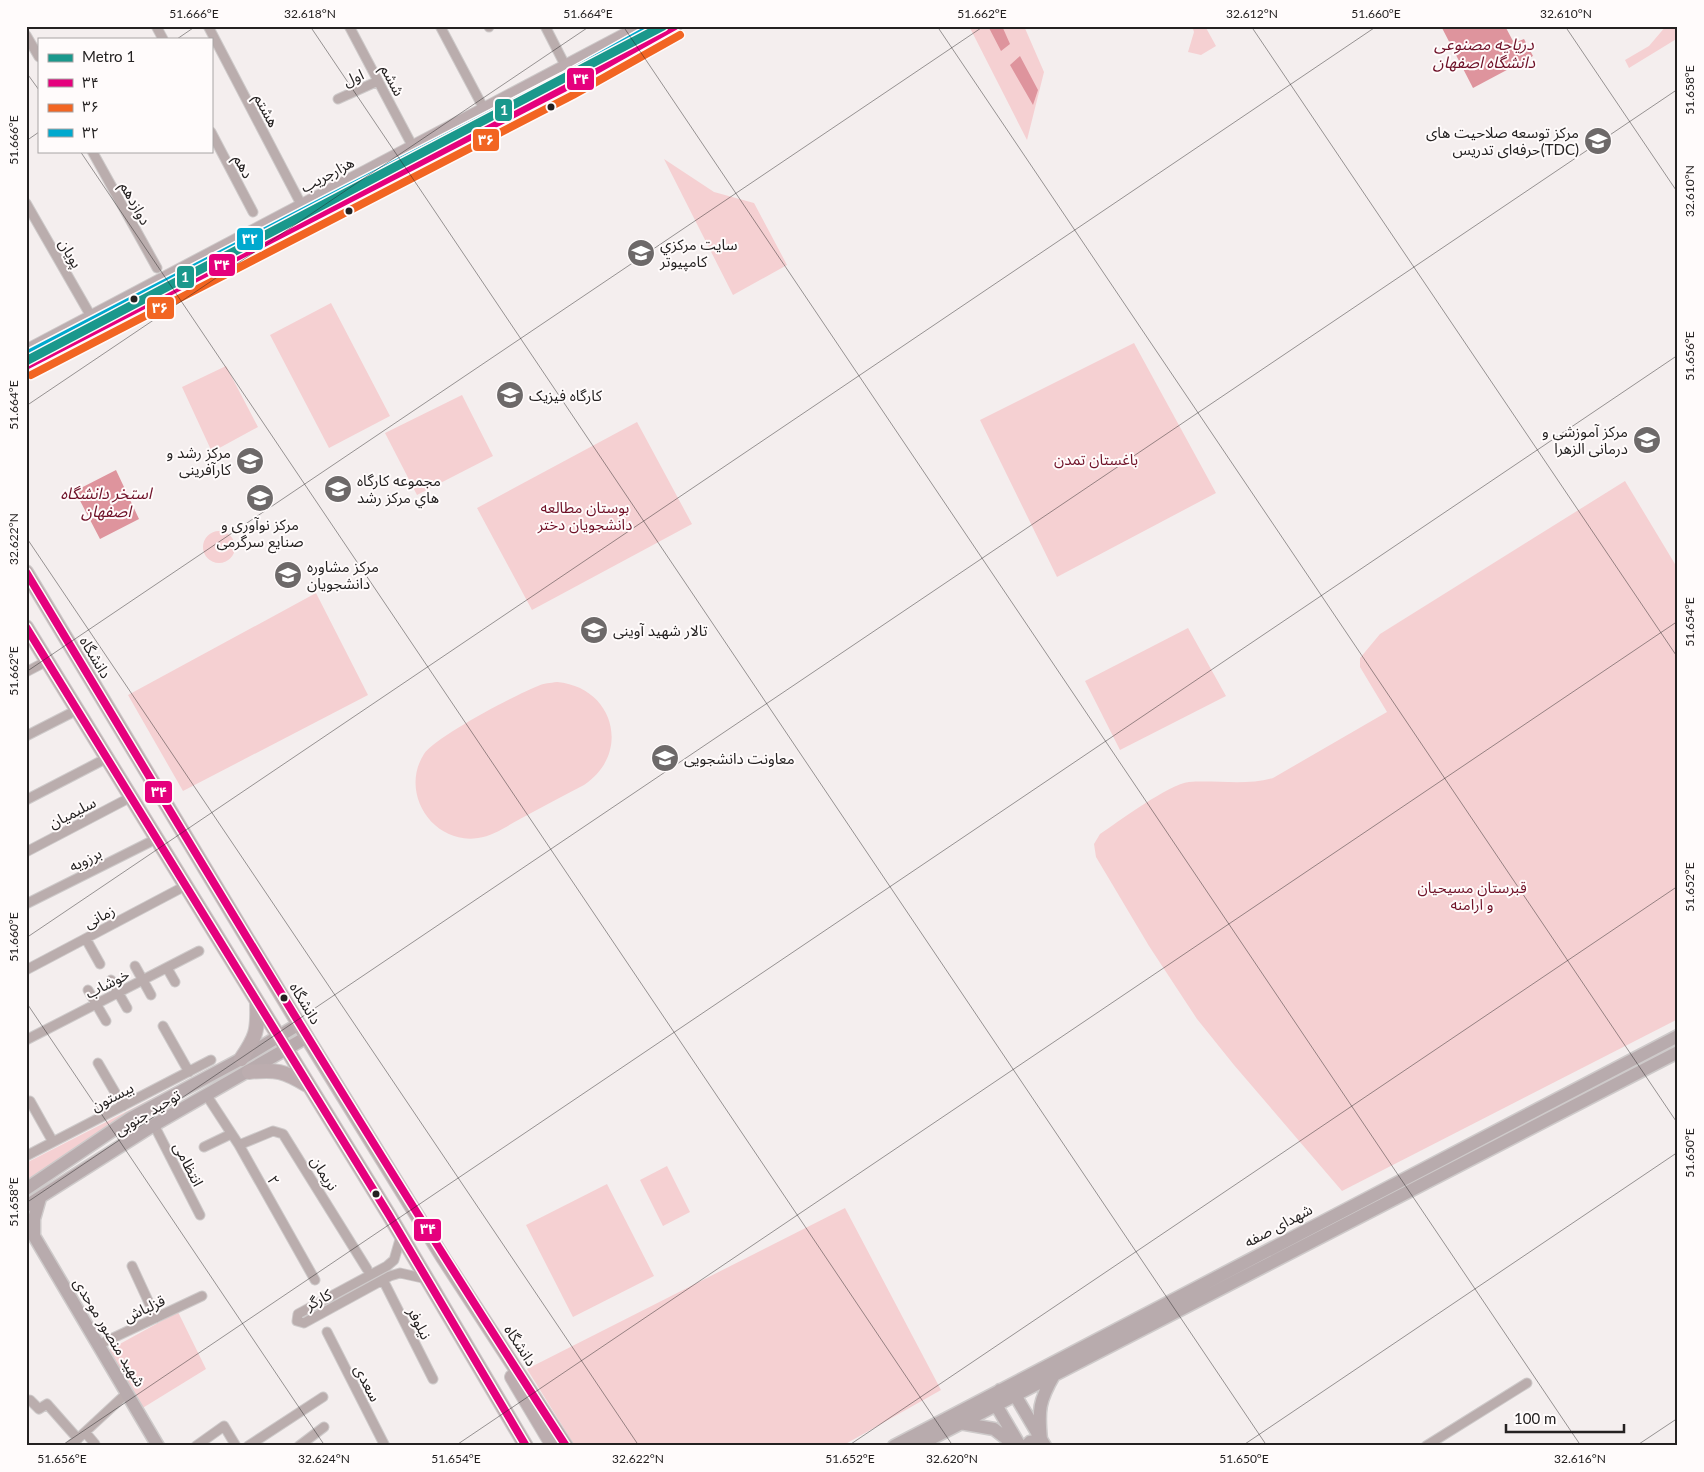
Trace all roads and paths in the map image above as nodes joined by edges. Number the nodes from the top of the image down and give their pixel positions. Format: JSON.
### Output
{"nodes":[{"id":1,"x":156,"y":26,"type":"edge"},
{"id":2,"x":208,"y":26,"type":"edge"},
{"id":3,"x":349,"y":26,"type":"edge"},
{"id":4,"x":440,"y":26,"type":"edge"},
{"id":5,"x":545,"y":26,"type":"edge"},
{"id":6,"x":643,"y":26,"type":"edge"},
{"id":7,"x":675,"y":26,"type":"edge"},
{"id":8,"x":628,"y":30,"type":"edge"},
{"id":9,"x":26,"y":35,"type":"edge"},
{"id":10,"x":162,"y":38,"type":"edge"},
{"id":11,"x":38,"y":55,"type":"edge"},
{"id":12,"x":566,"y":66,"type":"junction"},
{"id":13,"x":378,"y":81,"type":"junction"},
{"id":14,"x":338,"y":99,"type":"dead end"},
{"id":15,"x":484,"y":110,"type":"junction"},
{"id":16,"x":212,"y":134,"type":"edge"},
{"id":17,"x":415,"y":146,"type":"junction"},
{"id":18,"x":93,"y":152,"type":"edge"},
{"id":19,"x":426,"y":159,"type":"junction"},
{"id":20,"x":26,"y":203,"type":"edge"},
{"id":21,"x":302,"y":206,"type":"junction"},
{"id":22,"x":253,"y":212,"type":"dead end"},
{"id":23,"x":157,"y":268,"type":"dead end"},
{"id":24,"x":146,"y":297,"type":"junction"},
{"id":25,"x":92,"y":318,"type":"junction"},
{"id":26,"x":26,"y":352,"type":"edge"},
{"id":27,"x":26,"y":366,"type":"edge"},
{"id":28,"x":26,"y":572,"type":"edge"},
{"id":29,"x":26,"y":626,"type":"edge"},
{"id":30,"x":47,"y":661,"type":"junction"},
{"id":31,"x":26,"y":672,"type":"edge"},
{"id":32,"x":77,"y":710,"type":"junction"},
{"id":33,"x":26,"y":736,"type":"edge"},
{"id":34,"x":107,"y":758,"type":"junction"},
{"id":35,"x":131,"y":798,"type":"junction"},
{"id":36,"x":26,"y":800,"type":"edge"},
{"id":37,"x":156,"y":838,"type":"junction"},
{"id":38,"x":26,"y":852,"type":"edge"},
{"id":39,"x":185,"y":886,"type":"junction"},
{"id":40,"x":26,"y":904,"type":"edge"},
{"id":41,"x":86,"y":939,"type":"junction"},
{"id":42,"x":199,"y":951,"type":"dead end"},
{"id":43,"x":100,"y":964,"type":"dead end"},
{"id":44,"x":135,"y":966,"type":"dead end"},
{"id":45,"x":167,"y":968,"type":"junction"},
{"id":46,"x":26,"y":970,"type":"edge"},
{"id":47,"x":111,"y":980,"type":"dead end"},
{"id":48,"x":143,"y":980,"type":"junction"},
{"id":49,"x":175,"y":982,"type":"dead end"},
{"id":50,"x":88,"y":990,"type":"dead end"},
{"id":51,"x":118,"y":993,"type":"junction"},
{"id":52,"x":152,"y":995,"type":"dead end"},
{"id":53,"x":96,"y":1004,"type":"junction"},
{"id":54,"x":257,"y":1004,"type":"junction"},
{"id":55,"x":127,"y":1008,"type":"dead end"},
{"id":56,"x":106,"y":1021,"type":"dead end"},
{"id":57,"x":299,"y":1024,"type":"junction"},
{"id":58,"x":163,"y":1026,"type":"dead end"},
{"id":59,"x":277,"y":1036,"type":"junction"},
{"id":60,"x":1678,"y":1036,"type":"edge"},
{"id":61,"x":307,"y":1037,"type":"junction"},
{"id":62,"x":26,"y":1040,"type":"edge"},
{"id":63,"x":287,"y":1050,"type":"junction"},
{"id":64,"x":1678,"y":1052,"type":"edge"},
{"id":65,"x":241,"y":1059,"type":"junction"},
{"id":66,"x":211,"y":1060,"type":"dead end"},
{"id":67,"x":98,"y":1063,"type":"dead end"},
{"id":68,"x":189,"y":1072,"type":"junction"},
{"id":69,"x":249,"y":1072,"type":"junction"},
{"id":70,"x":310,"y":1087,"type":"junction"},
{"id":71,"x":207,"y":1096,"type":"junction"},
{"id":72,"x":30,"y":1101,"type":"dead end"},
{"id":73,"x":124,"y":1106,"type":"junction"},
{"id":74,"x":134,"y":1117,"type":"junction"},
{"id":75,"x":1508,"y":1123,"type":"junction"},
{"id":76,"x":154,"y":1125,"type":"junction"},
{"id":77,"x":231,"y":1134,"type":"junction"},
{"id":78,"x":1515,"y":1136,"type":"junction"},
{"id":79,"x":53,"y":1142,"type":"junction"},
{"id":80,"x":239,"y":1145,"type":"junction"},
{"id":81,"x":204,"y":1147,"type":"dead end"},
{"id":82,"x":26,"y":1156,"type":"edge"},
{"id":83,"x":76,"y":1174,"type":"junction"},
{"id":84,"x":26,"y":1189,"type":"edge"},
{"id":85,"x":40,"y":1198,"type":"junction"},
{"id":86,"x":26,"y":1206,"type":"edge"},
{"id":87,"x":200,"y":1215,"type":"dead end"},
{"id":88,"x":30,"y":1234,"type":"edge"},
{"id":89,"x":401,"y":1236,"type":"junction"},
{"id":90,"x":444,"y":1259,"type":"junction"},
{"id":91,"x":132,"y":1266,"type":"dead end"},
{"id":92,"x":367,"y":1268,"type":"dead end"},
{"id":93,"x":427,"y":1279,"type":"junction"},
{"id":94,"x":315,"y":1280,"type":"dead end"},
{"id":95,"x":383,"y":1280,"type":"junction"},
{"id":96,"x":202,"y":1296,"type":"dead end"},
{"id":97,"x":156,"y":1318,"type":"junction"},
{"id":98,"x":326,"y":1332,"type":"dead end"},
{"id":99,"x":98,"y":1345,"type":"junction"},
{"id":100,"x":1054,"y":1375,"type":"junction"},
{"id":101,"x":433,"y":1379,"type":"dead end"},
{"id":102,"x":1527,"y":1383,"type":"dead end"},
{"id":103,"x":1000,"y":1390,"type":"junction"},
{"id":104,"x":126,"y":1393,"type":"junction"},
{"id":105,"x":1015,"y":1395,"type":"junction"},
{"id":106,"x":323,"y":1397,"type":"dead end"},
{"id":107,"x":30,"y":1400,"type":"dead end"},
{"id":108,"x":996,"y":1405,"type":"junction"},
{"id":109,"x":960,"y":1423,"type":"junction"},
{"id":110,"x":324,"y":1427,"type":"dead end"},
{"id":111,"x":81,"y":1435,"type":"junction"},
{"id":112,"x":1043,"y":1443,"type":"edge"},
{"id":113,"x":95,"y":1444,"type":"dead end"},
{"id":114,"x":70,"y":1446,"type":"edge"},
{"id":115,"x":158,"y":1446,"type":"edge"},
{"id":116,"x":196,"y":1446,"type":"edge"},
{"id":117,"x":236,"y":1446,"type":"edge"},
{"id":118,"x":248,"y":1446,"type":"edge"},
{"id":119,"x":299,"y":1446,"type":"edge"},
{"id":120,"x":385,"y":1446,"type":"edge"},
{"id":121,"x":526,"y":1446,"type":"edge"},
{"id":122,"x":535,"y":1446,"type":"edge"},
{"id":123,"x":553,"y":1446,"type":"edge"},
{"id":124,"x":566,"y":1446,"type":"edge"},
{"id":125,"x":894,"y":1446,"type":"edge"},
{"id":126,"x":917,"y":1446,"type":"edge"},
{"id":127,"x":1018,"y":1446,"type":"edge"},
{"id":128,"x":1026,"y":1446,"type":"edge"},
{"id":129,"x":1426,"y":1446,"type":"edge"}],
"edges":[{"from":1,"to":10,"type":"street"},
{"from":2,"to":21,"type":"street","name":"هشتم"},
{"from":3,"to":13,"type":"street","name":"ششم"},
{"from":4,"to":15,"type":"street"},
{"from":5,"to":12,"type":"street"},
{"from":6,"to":8,"type":"main road","name":"هزارجریب"},
{"from":7,"to":19,"type":"main road"},
{"from":8,"to":12,"type":"main road","name":"هزارجریب"},
{"from":9,"to":11,"type":"street"},
{"from":12,"to":15,"type":"main road","name":"هزارجریب"},
{"from":13,"to":14,"type":"street","name":"اول"},
{"from":13,"to":17,"type":"street","name":"ششم"},
{"from":15,"to":17,"type":"main road","name":"هزارجریب"},
{"from":16,"to":22,"type":"street","name":"دهم"},
{"from":17,"to":19,"type":"main road"},
{"from":17,"to":21,"type":"main road","name":"هزارجریب"},
{"from":18,"to":23,"type":"street","name":"دوازدهم"},
{"from":19,"to":24,"type":"main road"},
{"from":20,"to":25,"type":"street","name":"پویان"},
{"from":21,"to":24,"type":"main road","name":"هزارجریب"},
{"from":24,"to":25,"type":"main road","name":"هزارجریب"},
{"from":24,"to":27,"type":"main road"},
{"from":25,"to":26,"type":"main road","name":"هزارجریب"},
{"from":28,"to":57,"type":"main road","name":"دانشگاه"},
{"from":29,"to":30,"type":"main road"},
{"from":30,"to":31,"type":"street"},
{"from":30,"to":32,"type":"main road"},
{"from":32,"to":33,"type":"street"},
{"from":32,"to":34,"type":"main road"},
{"from":34,"to":35,"type":"main road"},
{"from":34,"to":36,"type":"street"},
{"from":35,"to":37,"type":"main road"},
{"from":35,"to":38,"type":"street","name":"سلیمیان"},
{"from":37,"to":39,"type":"main road"},
{"from":37,"to":40,"type":"street","name":"برزویه"},
{"from":39,"to":41,"type":"street","name":"زمانی"},
{"from":39,"to":54,"type":"main road"},
{"from":41,"to":43,"type":"street"},
{"from":41,"to":46,"type":"street","name":"زمانی"},
{"from":42,"to":45,"type":"street","name":"خوشاب"},
{"from":44,"to":48,"type":"street"},
{"from":45,"to":48,"type":"street","name":"خوشاب"},
{"from":45,"to":49,"type":"street"},
{"from":47,"to":51,"type":"street"},
{"from":48,"to":51,"type":"street","name":"خوشاب"},
{"from":48,"to":52,"type":"street"},
{"from":50,"to":53,"type":"street"},
{"from":51,"to":53,"type":"street","name":"خوشاب"},
{"from":51,"to":55,"type":"street"},
{"from":53,"to":56,"type":"street"},
{"from":53,"to":62,"type":"street","name":"خوشاب"},
{"from":54,"to":59,"type":"main road"},
{"from":54,"to":65,"type":"main road"},
{"from":57,"to":59,"type":"main road","name":"توحید جنوبی"},
{"from":57,"to":61,"type":"main road","name":"دانشگاه"},
{"from":58,"to":68,"type":"street"},
{"from":59,"to":63,"type":"main road"},
{"from":59,"to":65,"type":"main road","name":"توحید جنوبی"},
{"from":60,"to":75,"type":"main road","name":"شهدای صفه"},
{"from":61,"to":63,"type":"main road","name":"توحید جنوبی"},
{"from":61,"to":90,"type":"main road","name":"دانشگاه"},
{"from":63,"to":69,"type":"main road","name":"توحید جنوبی"},
{"from":63,"to":70,"type":"main road"},
{"from":64,"to":78,"type":"main road","name":"شهدای صفه"},
{"from":65,"to":74,"type":"main road","name":"توحید جنوبی"},
{"from":66,"to":68,"type":"street","name":"بیستون"},
{"from":67,"to":73,"type":"street"},
{"from":68,"to":73,"type":"street","name":"بیستون"},
{"from":69,"to":70,"type":"main road"},
{"from":69,"to":71,"type":"main road","name":"توحید جنوبی"},
{"from":70,"to":89,"type":"main road"},
{"from":71,"to":76,"type":"main road","name":"توحید جنوبی"},
{"from":71,"to":77,"type":"street","name":"۲"},
{"from":72,"to":79,"type":"street"},
{"from":73,"to":79,"type":"street","name":"بیستون"},
{"from":74,"to":83,"type":"main road"},
{"from":74,"to":84,"type":"main road","name":"توحید جنوبی"},
{"from":75,"to":78,"type":"main road"},
{"from":75,"to":103,"type":"main road","name":"شهدای صفه"},
{"from":76,"to":83,"type":"main road","name":"توحید جنوبی"},
{"from":76,"to":87,"type":"street","name":"انتظامی"},
{"from":77,"to":80,"type":"street","name":"۲"},
{"from":77,"to":81,"type":"street"},
{"from":78,"to":100,"type":"main road","name":"شهدای صفه"},
{"from":79,"to":82,"type":"street","name":"بیستون"},
{"from":80,"to":92,"type":"street","name":"نریمان"},
{"from":80,"to":94,"type":"street","name":"۲"},
{"from":83,"to":85,"type":"main road","name":"توحید جنوبی"},
{"from":85,"to":86,"type":"main road","name":"توحید جنوبی"},
{"from":85,"to":88,"type":"main road"},
{"from":88,"to":99,"type":"main road","name":"شهید منصور موحدی"},
{"from":89,"to":93,"type":"main road"},
{"from":89,"to":95,"type":"street","name":"کارگر"},
{"from":90,"to":123,"type":"main road"},
{"from":90,"to":124,"type":"main road","name":"دانشگاه"},
{"from":91,"to":97,"type":"street"},
{"from":93,"to":95,"type":"street","name":"کارگر"},
{"from":93,"to":121,"type":"main road"},
{"from":93,"to":122,"type":"main road"},
{"from":95,"to":101,"type":"street","name":"نیلوفر"},
{"from":96,"to":97,"type":"street","name":"قزلباش"},
{"from":97,"to":99,"type":"street","name":"قزلباش"},
{"from":98,"to":120,"type":"street","name":"سعدی"},
{"from":99,"to":104,"type":"main road","name":"شهید منصور موحدی"},
{"from":100,"to":105,"type":"main road","name":"شهدای صفه"},
{"from":100,"to":112,"type":"main road"},
{"from":102,"to":129,"type":"street"},
{"from":103,"to":105,"type":"main road"},
{"from":103,"to":108,"type":"main road"},
{"from":103,"to":125,"type":"main road","name":"شهدای صفه"},
{"from":104,"to":111,"type":"street"},
{"from":104,"to":115,"type":"main road","name":"شهید منصور موحدی"},
{"from":105,"to":108,"type":"main road","name":"شهدای صفه"},
{"from":105,"to":112,"type":"main road"},
{"from":106,"to":118,"type":"street"},
{"from":107,"to":111,"type":"street"},
{"from":108,"to":109,"type":"main road","name":"شهدای صفه"},
{"from":108,"to":127,"type":"main road"},
{"from":109,"to":126,"type":"main road","name":"شهدای صفه"},
{"from":109,"to":127,"type":"main road"},
{"from":110,"to":119,"type":"street"},
{"from":111,"to":113,"type":"street"},
{"from":111,"to":114,"type":"street"},
{"from":112,"to":128,"type":"main road"},
{"from":116,"to":117,"type":"street"}]}
